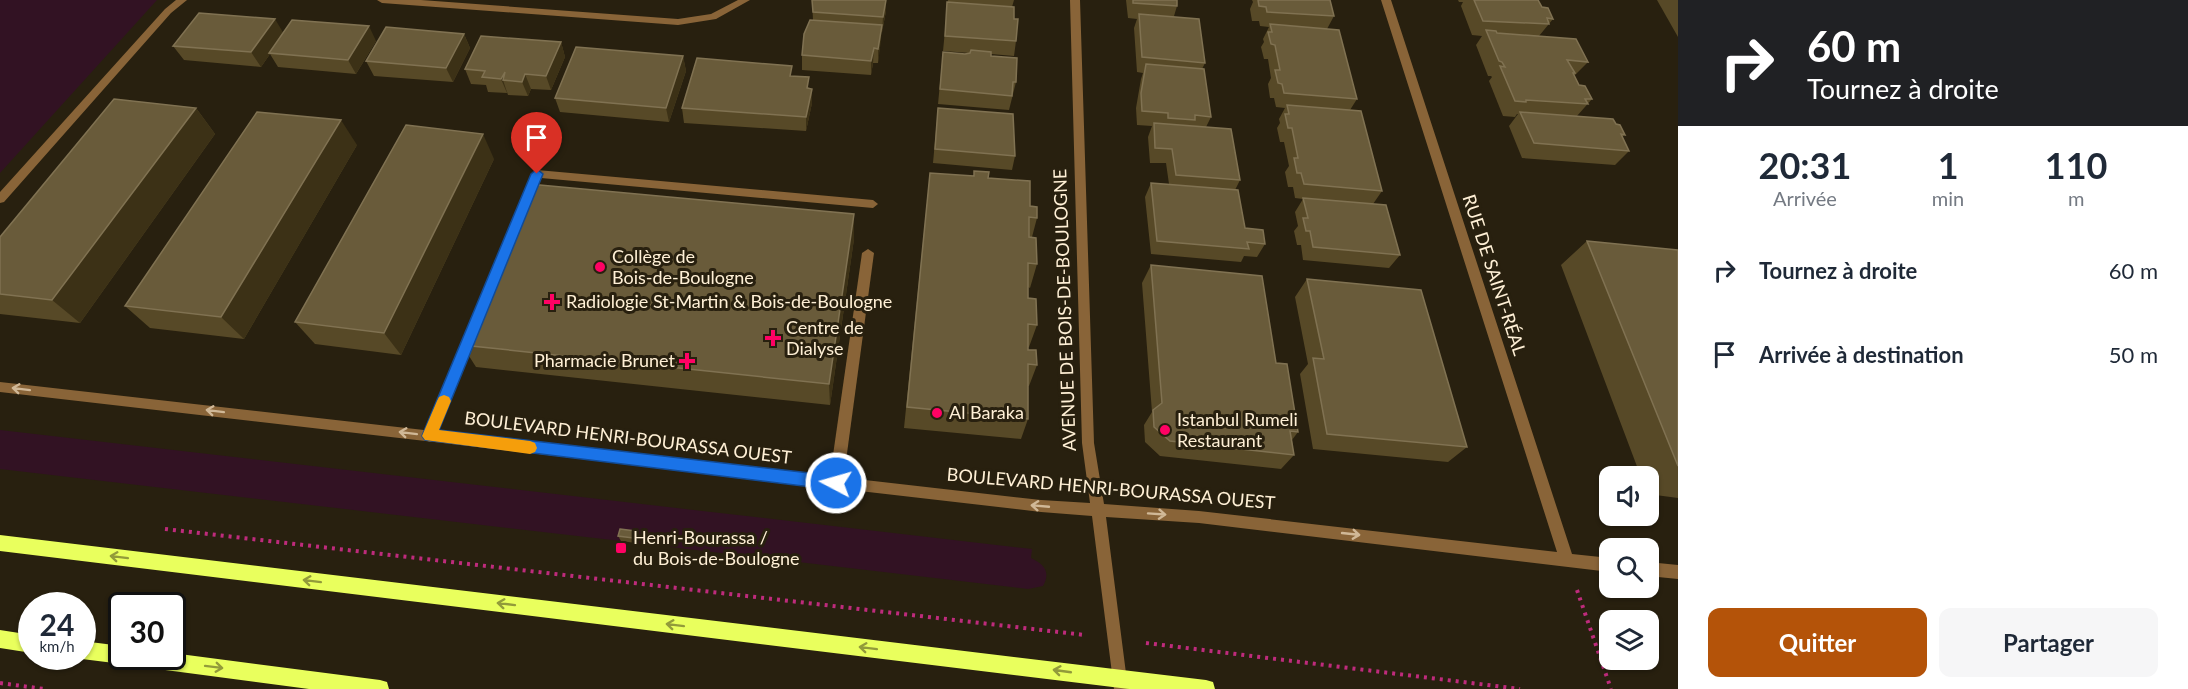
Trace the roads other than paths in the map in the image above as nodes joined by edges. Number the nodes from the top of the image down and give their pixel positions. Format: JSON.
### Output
{"nodes":[{"id":1,"x":182,"y":0,"type":"edge"},
{"id":2,"x":382,"y":0,"type":"edge"},
{"id":3,"x":745,"y":0,"type":"edge"},
{"id":4,"x":1075,"y":0,"type":"edge"},
{"id":5,"x":1386,"y":0,"type":"edge"},
{"id":6,"x":0,"y":198,"type":"edge"},
{"id":7,"x":873,"y":204,"type":"dead end"},
{"id":8,"x":524,"y":206,"type":"edge"},
{"id":9,"x":868,"y":253,"type":"dead end"},
{"id":10,"x":475,"y":325,"type":"edge"},
{"id":11,"x":0,"y":387,"type":"edge"},
{"id":12,"x":430,"y":436,"type":"junction"},
{"id":13,"x":836,"y":483,"type":"junction"},
{"id":14,"x":1098,"y":510,"type":"junction"},
{"id":15,"x":0,"y":543,"type":"edge"},
{"id":16,"x":1567,"y":561,"type":"junction"},
{"id":17,"x":1599,"y":564,"type":"edge"},
{"id":18,"x":1659,"y":570,"type":"edge"},
{"id":19,"x":1678,"y":572,"type":"edge"},
{"id":20,"x":0,"y":639,"type":"edge"},
{"id":21,"x":18,"y":642,"type":"edge"},
{"id":22,"x":186,"y":664,"type":"edge"},
{"id":23,"x":1120,"y":684,"type":"edge"},
{"id":24,"x":380,"y":689,"type":"edge"},
{"id":25,"x":1206,"y":689,"type":"edge"}],
"edges":[{"from":1,"to":6,"type":"street"},
{"from":2,"to":3,"type":"street"},
{"from":4,"to":14,"type":"street","name":"AVENUE DE BOIS-DE-BOULOGNE"},
{"from":5,"to":16,"type":"street","name":"RUE DE SAINT-RÉAL"},
{"from":7,"to":8,"type":"street"},
{"from":9,"to":13,"type":"street"},
{"from":10,"to":12,"type":"street"},
{"from":12,"to":11,"type":"street","name":"BOULEVARD HENRI-BOURASSA OUEST","one_way":true},
{"from":12,"to":13,"type":"street","name":"BOULEVARD HENRI-BOURASSA OUEST"},
{"from":14,"to":13,"type":"street","name":"BOULEVARD HENRI-BOURASSA OUEST","one_way":true},
{"from":14,"to":16,"type":"street","name":"BOULEVARD HENRI-BOURASSA OUEST","one_way":true},
{"from":14,"to":23,"type":"street","name":"AVENUE DE BOIS-DE-BOULOGNE"},
{"from":23,"to":15,"type":"main road","one_way":true},
{"from":16,"to":17,"type":"street","name":"BOULEVARD HENRI-BOURASSA OUEST"},
{"from":18,"to":19,"type":"street"},
{"from":20,"to":21,"type":"main road"},
{"from":22,"to":24,"type":"main road","one_way":true},
{"from":23,"to":25,"type":"main road"}]}
